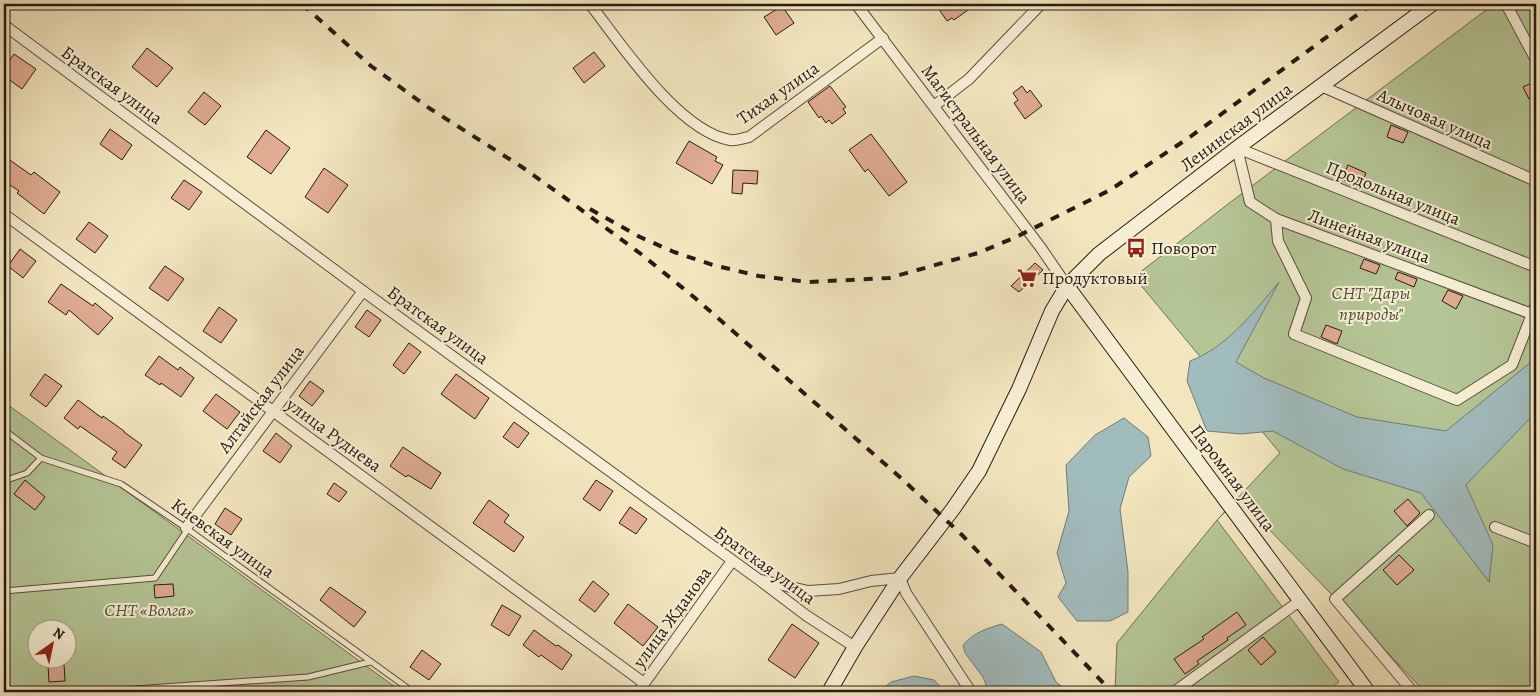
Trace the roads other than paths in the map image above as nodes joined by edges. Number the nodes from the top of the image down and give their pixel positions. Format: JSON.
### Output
{"nodes":[{"id":1,"x":590,"y":4,"type":"edge"},
{"id":2,"x":856,"y":4,"type":"edge"},
{"id":3,"x":1041,"y":4,"type":"edge"},
{"id":4,"x":1432,"y":4,"type":"edge"},
{"id":5,"x":1506,"y":4,"type":"edge"},
{"id":6,"x":4,"y":25,"type":"edge"},
{"id":7,"x":883,"y":38,"type":"junction"},
{"id":8,"x":1536,"y":60,"type":"edge"},
{"id":9,"x":1321,"y":86,"type":"junction"},
{"id":10,"x":934,"y":106,"type":"junction"},
{"id":11,"x":1237,"y":148,"type":"junction"},
{"id":12,"x":1536,"y":181,"type":"edge"},
{"id":13,"x":4,"y":214,"type":"edge"},
{"id":14,"x":1276,"y":218,"type":"junction"},
{"id":15,"x":1536,"y":268,"type":"edge"},
{"id":16,"x":1067,"y":286,"type":"junction"},
{"id":17,"x":364,"y":291,"type":"junction"},
{"id":18,"x":1536,"y":304,"type":"edge"},
{"id":19,"x":1532,"y":314,"type":"junction"},
{"id":20,"x":273,"y":410,"type":"junction"},
{"id":21,"x":4,"y":430,"type":"edge"},
{"id":22,"x":41,"y":458,"type":"junction"},
{"id":23,"x":4,"y":481,"type":"edge"},
{"id":24,"x":1429,"y":515,"type":"dead end"},
{"id":25,"x":1496,"y":527,"type":"dead end"},
{"id":26,"x":187,"y":528,"type":"junction"},
{"id":27,"x":1536,"y":542,"type":"edge"},
{"id":28,"x":732,"y":561,"type":"junction"},
{"id":29,"x":900,"y":578,"type":"junction"},
{"id":30,"x":758,"y":579,"type":"junction"},
{"id":31,"x":4,"y":590,"type":"edge"},
{"id":32,"x":1301,"y":600,"type":"junction"},
{"id":33,"x":855,"y":648,"type":"junction"},
{"id":34,"x":370,"y":662,"type":"junction"},
{"id":35,"x":641,"y":688,"type":"edge"},
{"id":36,"x":92,"y":692,"type":"edge"},
{"id":37,"x":413,"y":692,"type":"edge"},
{"id":38,"x":829,"y":692,"type":"edge"},
{"id":39,"x":971,"y":692,"type":"edge"},
{"id":40,"x":1174,"y":692,"type":"edge"},
{"id":41,"x":1368,"y":692,"type":"edge"},
{"id":42,"x":1413,"y":692,"type":"edge"}],
"edges":[{"from":1,"to":7,"type":"street","name":"Тихая улица"},
{"from":2,"to":7,"type":"street","name":"Магистральная улица"},
{"from":3,"to":10,"type":"street"},
{"from":4,"to":9,"type":"street","name":"Ленинская улица"},
{"from":5,"to":8,"type":"street"},
{"from":6,"to":17,"type":"street","name":"Братская улица"},
{"from":7,"to":10,"type":"street","name":"Магистральная улица"},
{"from":9,"to":11,"type":"street","name":"Ленинская улица"},
{"from":9,"to":12,"type":"street","name":"Алычовая улица"},
{"from":10,"to":16,"type":"street","name":"Магистральная улица"},
{"from":11,"to":14,"type":"street","name":"Линейная улица"},
{"from":11,"to":15,"type":"street","name":"Продольная улица"},
{"from":11,"to":16,"type":"street","name":"Ленинская улица"},
{"from":13,"to":20,"type":"street","name":"улица Руднева"},
{"from":14,"to":19,"type":"street","name":"Линейная улица"},
{"from":14,"to":19,"type":"street"},
{"from":16,"to":29,"type":"street","name":"Ленинская улица"},
{"from":16,"to":32,"type":"street","name":"Паромная улица"},
{"from":17,"to":20,"type":"street","name":"Алтайская улица"},
{"from":17,"to":28,"type":"street","name":"Братская улица"},
{"from":18,"to":19,"type":"street"},
{"from":20,"to":26,"type":"street","name":"Алтайская улица"},
{"from":20,"to":35,"type":"street","name":"улица Руднева"},
{"from":21,"to":22,"type":"lane","name":"Киевская улица"},
{"from":22,"to":23,"type":"lane"},
{"from":22,"to":26,"type":"lane","name":"Киевская улица"},
{"from":24,"to":42,"type":"street"},
{"from":25,"to":27,"type":"street"},
{"from":26,"to":31,"type":"lane"},
{"from":26,"to":34,"type":"lane","name":"Киевская улица"},
{"from":28,"to":30,"type":"street","name":"Братская улица"},
{"from":28,"to":35,"type":"street","name":"улица Жданова"},
{"from":29,"to":30,"type":"street"},
{"from":29,"to":33,"type":"street","name":"Ленинская улица"},
{"from":29,"to":39,"type":"street"},
{"from":30,"to":33,"type":"street","name":"Братская улица"},
{"from":32,"to":40,"type":"street"},
{"from":32,"to":41,"type":"street","name":"Паромная улица"},
{"from":33,"to":38,"type":"street","name":"Ленинская улица"},
{"from":34,"to":36,"type":"lane"},
{"from":34,"to":37,"type":"lane","name":"Киевская улица"}]}
